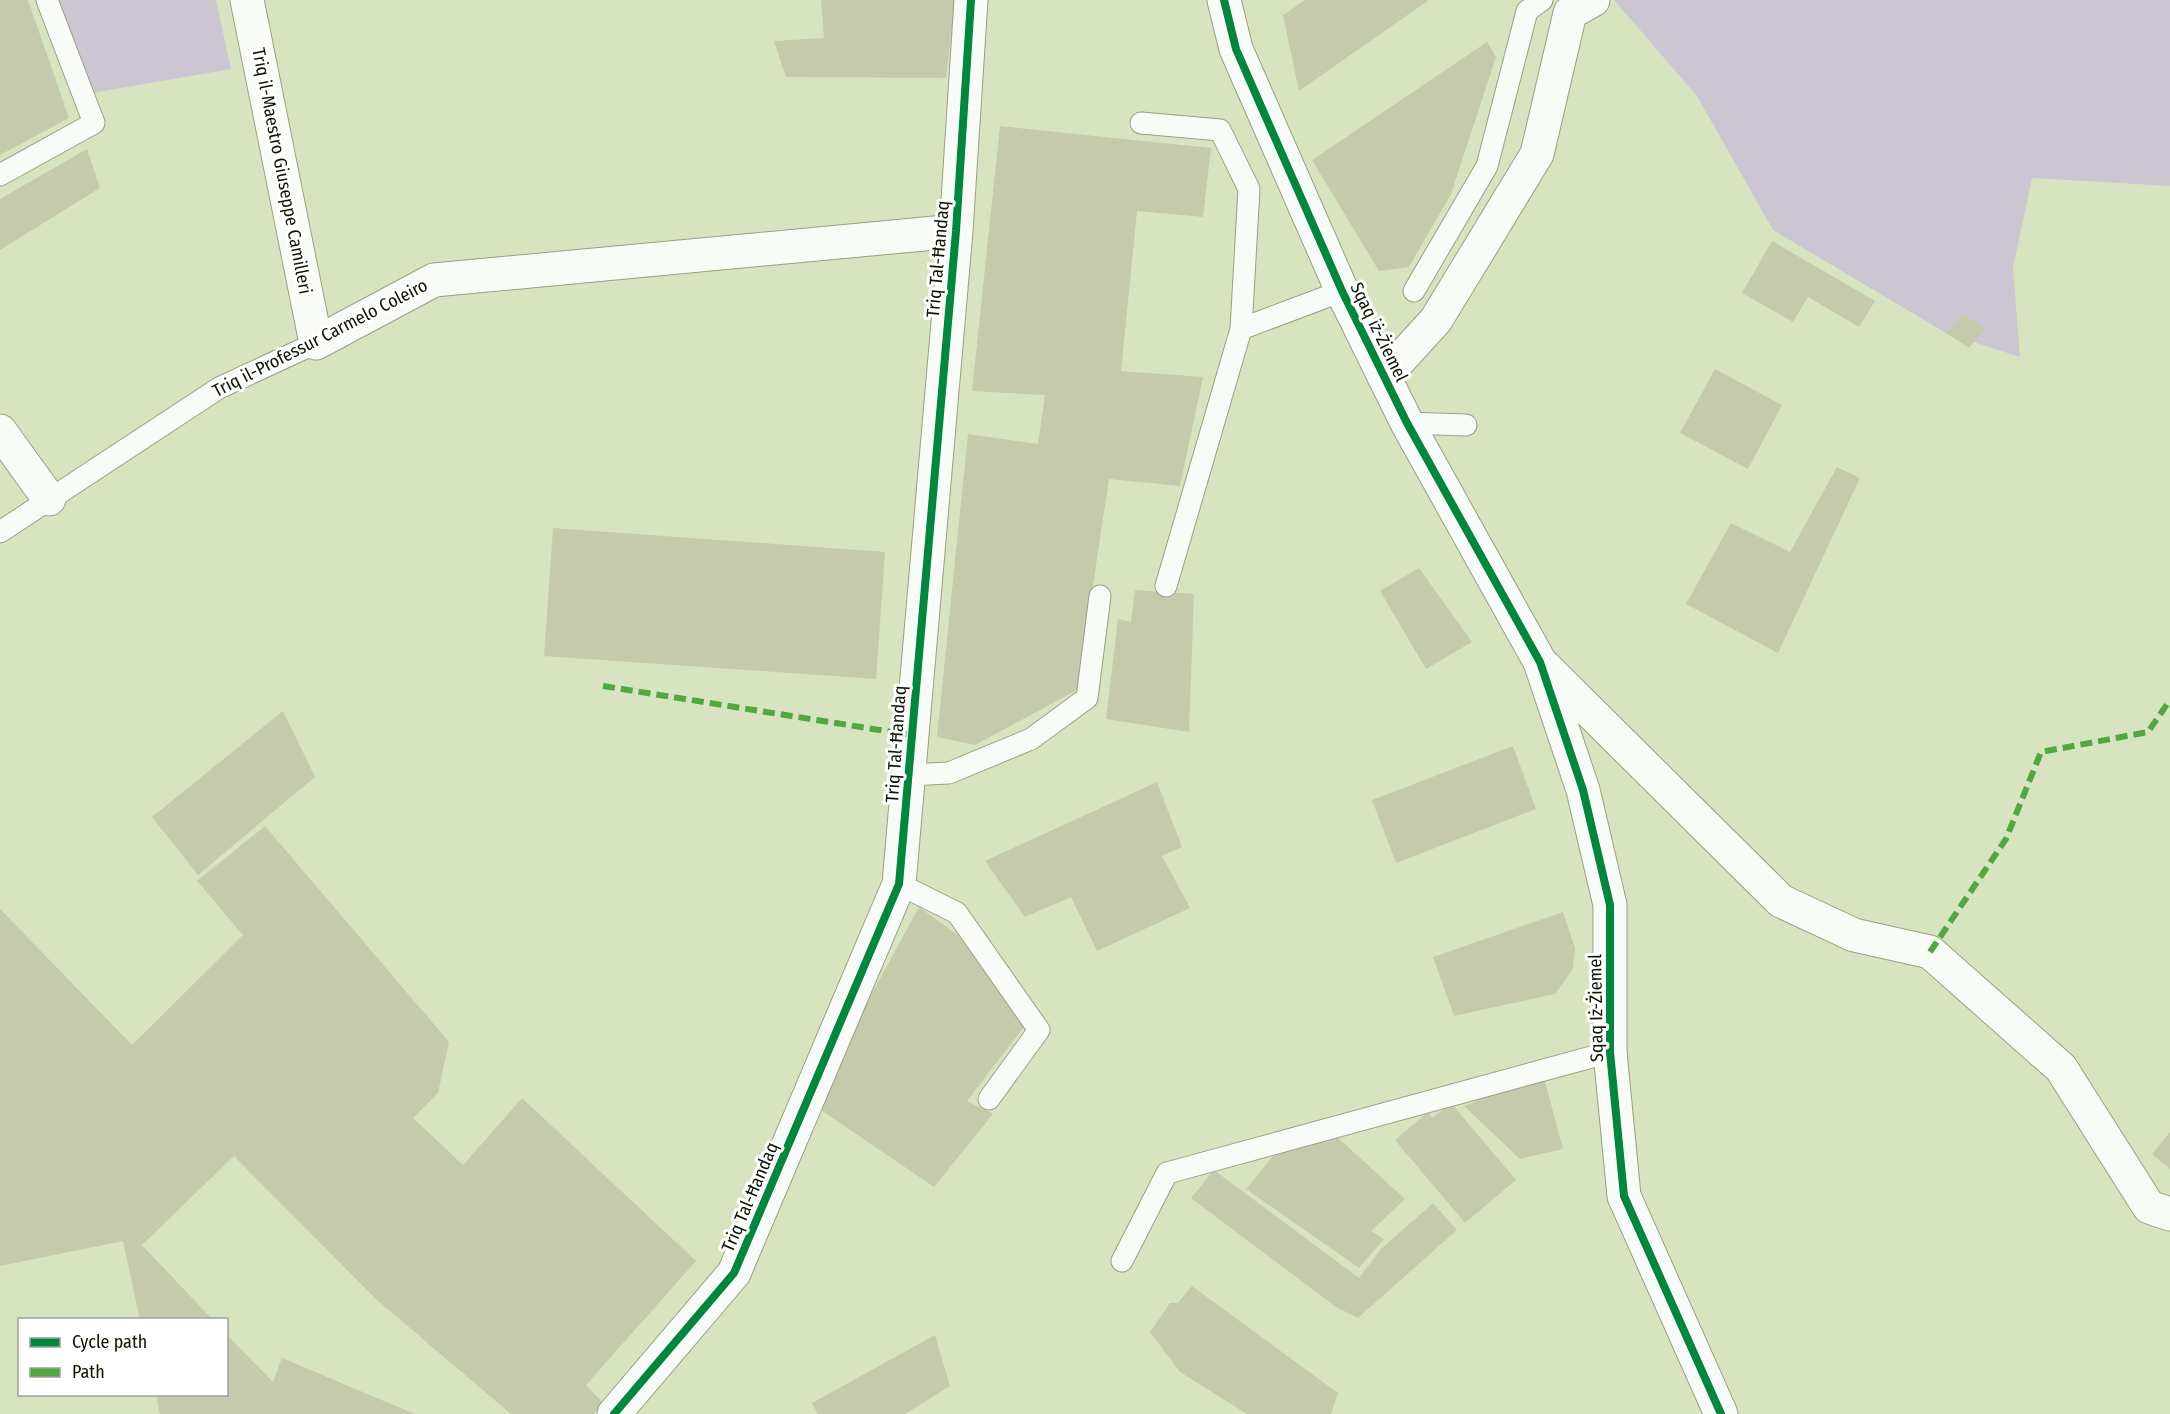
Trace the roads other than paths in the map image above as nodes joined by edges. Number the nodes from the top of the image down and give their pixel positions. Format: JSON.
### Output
{"nodes":[{"id":1,"x":47,"y":0,"type":"edge"},
{"id":2,"x":248,"y":0,"type":"edge"},
{"id":3,"x":971,"y":0,"type":"edge"},
{"id":4,"x":1224,"y":0,"type":"edge"},
{"id":5,"x":1542,"y":0,"type":"edge"},
{"id":6,"x":1593,"y":0,"type":"edge"},
{"id":7,"x":1141,"y":123,"type":"dead end"},
{"id":8,"x":0,"y":175,"type":"edge"},
{"id":9,"x":956,"y":231,"type":"junction"},
{"id":10,"x":1342,"y":291,"type":"junction"},
{"id":11,"x":1414,"y":291,"type":"dead end"},
{"id":12,"x":1241,"y":329,"type":"junction"},
{"id":13,"x":316,"y":343,"type":"junction"},
{"id":14,"x":1384,"y":376,"type":"junction"},
{"id":15,"x":1407,"y":423,"type":"junction"},
{"id":16,"x":1466,"y":425,"type":"dead end"},
{"id":17,"x":0,"y":431,"type":"edge"},
{"id":18,"x":50,"y":499,"type":"junction"},
{"id":19,"x":0,"y":532,"type":"edge"},
{"id":20,"x":1166,"y":586,"type":"dead end"},
{"id":21,"x":1100,"y":596,"type":"dead end"},
{"id":22,"x":1540,"y":662,"type":"junction"},
{"id":23,"x":908,"y":775,"type":"junction"},
{"id":24,"x":899,"y":884,"type":"junction"},
{"id":25,"x":1610,"y":1052,"type":"junction"},
{"id":26,"x":989,"y":1099,"type":"dead end"},
{"id":27,"x":2170,"y":1214,"type":"edge"},
{"id":28,"x":1122,"y":1261,"type":"dead end"},
{"id":29,"x":614,"y":1414,"type":"edge"},
{"id":30,"x":1721,"y":1414,"type":"edge"}],
"edges":[{"from":1,"to":8,"type":"lane"},
{"from":2,"to":13,"type":"street","name":"Triq il-Maestro Giuseppe Camilleri"},
{"from":3,"to":9,"type":"street","name":"Triq Tal-Ħandaq"},
{"from":4,"to":10,"type":"street","name":"Sqaq iż-Żiemel"},
{"from":5,"to":11,"type":"lane"},
{"from":6,"to":14,"type":"street"},
{"from":7,"to":12,"type":"lane"},
{"from":9,"to":13,"type":"street","name":"Triq il-Professur Carmelo Coleiro"},
{"from":9,"to":23,"type":"street","name":"Triq Tal-Ħandaq"},
{"from":10,"to":12,"type":"lane"},
{"from":10,"to":14,"type":"street","name":"Sqaq iż-Żiemel"},
{"from":12,"to":20,"type":"lane"},
{"from":13,"to":18,"type":"lane","name":"Triq il-Professur Carmelo Coleiro"},
{"from":14,"to":15,"type":"street","name":"Sqaq iż-Żiemel"},
{"from":15,"to":16,"type":"lane"},
{"from":15,"to":22,"type":"street","name":"Sqaq iż-Żiemel"},
{"from":17,"to":18,"type":"street"},
{"from":18,"to":19,"type":"lane","name":"Triq il-Professur Carmelo Coleiro"},
{"from":21,"to":23,"type":"lane"},
{"from":22,"to":25,"type":"street","name":"Sqaq Iż-Żiemel"},
{"from":22,"to":27,"type":"street"},
{"from":23,"to":24,"type":"street","name":"Triq Tal-Ħandaq"},
{"from":24,"to":26,"type":"lane"},
{"from":24,"to":29,"type":"street","name":"Triq Tal-Ħandaq"},
{"from":25,"to":28,"type":"lane"},
{"from":25,"to":30,"type":"street","name":"Sqaq Iż-Żiemel"}]}
